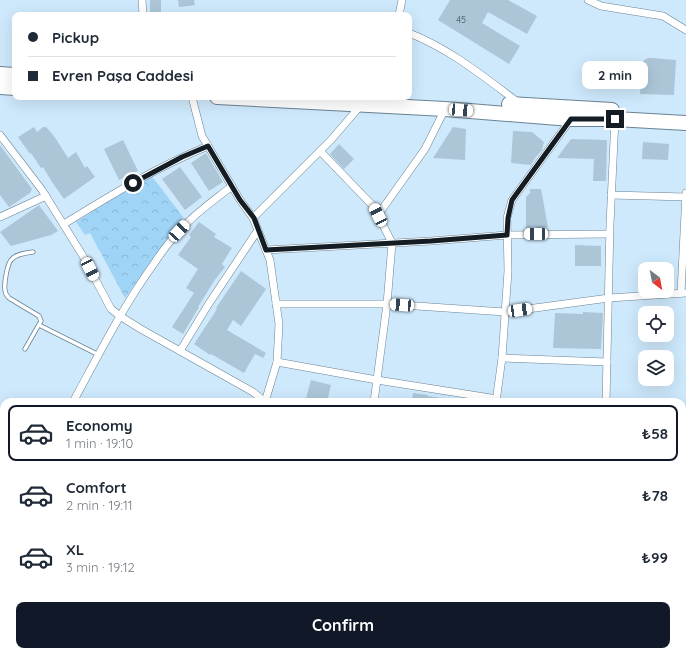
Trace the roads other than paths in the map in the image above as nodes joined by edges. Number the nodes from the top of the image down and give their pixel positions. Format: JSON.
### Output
{"nodes":[{"id":1,"x":142,"y":0,"type":"edge"},
{"id":2,"x":402,"y":0,"type":"edge"},
{"id":3,"x":588,"y":0,"type":"edge"},
{"id":4,"x":144,"y":12,"type":"edge"},
{"id":5,"x":400,"y":12,"type":"edge"},
{"id":6,"x":686,"y":30,"type":"edge"},
{"id":7,"x":412,"y":34,"type":"edge"},
{"id":8,"x":0,"y":74,"type":"edge"},
{"id":9,"x":12,"y":75,"type":"edge"},
{"id":10,"x":0,"y":87,"type":"edge"},
{"id":11,"x":12,"y":88,"type":"edge"},
{"id":12,"x":412,"y":98,"type":"edge"},
{"id":13,"x":193,"y":100,"type":"edge"},
{"id":14,"x":271,"y":100,"type":"edge"},
{"id":15,"x":361,"y":105,"type":"junction"},
{"id":16,"x":522,"y":105,"type":"junction"},
{"id":17,"x":445,"y":109,"type":"junction"},
{"id":18,"x":686,"y":114,"type":"edge"},
{"id":19,"x":571,"y":119,"type":"junction"},
{"id":20,"x":615,"y":119,"type":"junction"},
{"id":21,"x":686,"y":123,"type":"edge"},
{"id":22,"x":0,"y":135,"type":"edge"},
{"id":23,"x":208,"y":146,"type":"junction"},
{"id":24,"x":320,"y":151,"type":"junction"},
{"id":25,"x":232,"y":186,"type":"junction"},
{"id":26,"x":686,"y":193,"type":"edge"},
{"id":27,"x":611,"y":195,"type":"junction"},
{"id":28,"x":46,"y":196,"type":"junction"},
{"id":29,"x":686,"y":197,"type":"edge"},
{"id":30,"x":378,"y":215,"type":"junction"},
{"id":31,"x":0,"y":217,"type":"edge"},
{"id":32,"x":254,"y":218,"type":"junction"},
{"id":33,"x":64,"y":224,"type":"junction"},
{"id":34,"x":258,"y":230,"type":"junction"},
{"id":35,"x":610,"y":234,"type":"junction"},
{"id":36,"x":507,"y":235,"type":"junction"},
{"id":37,"x":392,"y":243,"type":"junction"},
{"id":38,"x":266,"y":250,"type":"junction"},
{"id":39,"x":33,"y":252,"type":"dead end"},
{"id":40,"x":684,"y":293,"type":"edge"},
{"id":41,"x":609,"y":298,"type":"junction"},
{"id":42,"x":276,"y":304,"type":"junction"},
{"id":43,"x":387,"y":304,"type":"junction"},
{"id":44,"x":505,"y":312,"type":"junction"},
{"id":45,"x":120,"y":316,"type":"junction"},
{"id":46,"x":39,"y":325,"type":"junction"},
{"id":47,"x":25,"y":349,"type":"dead end"},
{"id":48,"x":180,"y":351,"type":"junction"},
{"id":49,"x":99,"y":355,"type":"junction"},
{"id":50,"x":502,"y":358,"type":"junction"},
{"id":51,"x":277,"y":362,"type":"junction"},
{"id":52,"x":607,"y":362,"type":"junction"},
{"id":53,"x":376,"y":380,"type":"junction"},
{"id":54,"x":75,"y":398,"type":"edge"},
{"id":55,"x":260,"y":398,"type":"edge"},
{"id":56,"x":266,"y":398,"type":"edge"},
{"id":57,"x":374,"y":398,"type":"edge"},
{"id":58,"x":484,"y":398,"type":"edge"},
{"id":59,"x":496,"y":398,"type":"edge"},
{"id":60,"x":606,"y":398,"type":"edge"}],
"edges":[{"from":1,"to":4,"type":"street"},
{"from":2,"to":5,"type":"street"},
{"from":3,"to":6,"type":"street"},
{"from":7,"to":16,"type":"street"},
{"from":8,"to":9,"type":"highway"},
{"from":10,"to":11,"type":"highway"},
{"from":12,"to":16,"type":"highway"},
{"from":13,"to":23,"type":"street"},
{"from":14,"to":15,"type":"highway"},
{"from":15,"to":17,"type":"highway"},
{"from":15,"to":24,"type":"street"},
{"from":16,"to":18,"type":"highway"},
{"from":17,"to":19,"type":"highway"},
{"from":17,"to":30,"type":"street"},
{"from":19,"to":20,"type":"highway"},
{"from":19,"to":36,"type":"street"},
{"from":20,"to":21,"type":"highway"},
{"from":20,"to":27,"type":"street"},
{"from":22,"to":28,"type":"street"},
{"from":23,"to":25,"type":"street"},
{"from":23,"to":33,"type":"street"},
{"from":24,"to":30,"type":"street"},
{"from":24,"to":32,"type":"street"},
{"from":25,"to":32,"type":"street"},
{"from":25,"to":45,"type":"street"},
{"from":26,"to":29,"type":"street"},
{"from":27,"to":29,"type":"street"},
{"from":27,"to":35,"type":"street"},
{"from":28,"to":31,"type":"street"},
{"from":28,"to":33,"type":"street"},
{"from":29,"to":40,"type":"street"},
{"from":30,"to":37,"type":"street"},
{"from":32,"to":34,"type":"street"},
{"from":33,"to":45,"type":"street"},
{"from":34,"to":38,"type":"street"},
{"from":34,"to":48,"type":"street"},
{"from":35,"to":36,"type":"street"},
{"from":35,"to":41,"type":"street"},
{"from":36,"to":37,"type":"street"},
{"from":36,"to":44,"type":"street"},
{"from":37,"to":38,"type":"street"},
{"from":37,"to":43,"type":"street"},
{"from":38,"to":42,"type":"street"},
{"from":39,"to":46,"type":"lane"},
{"from":40,"to":41,"type":"street"},
{"from":41,"to":44,"type":"street"},
{"from":41,"to":52,"type":"street"},
{"from":42,"to":43,"type":"street"},
{"from":42,"to":51,"type":"street"},
{"from":43,"to":44,"type":"street"},
{"from":43,"to":53,"type":"street"},
{"from":44,"to":50,"type":"street"},
{"from":45,"to":48,"type":"street"},
{"from":45,"to":49,"type":"street"},
{"from":46,"to":47,"type":"lane"},
{"from":46,"to":49,"type":"lane"},
{"from":48,"to":55,"type":"street"},
{"from":49,"to":54,"type":"street"},
{"from":50,"to":52,"type":"street"},
{"from":50,"to":59,"type":"street"},
{"from":51,"to":53,"type":"street"},
{"from":51,"to":56,"type":"street"},
{"from":52,"to":60,"type":"street"},
{"from":53,"to":57,"type":"street"},
{"from":53,"to":58,"type":"street"}]}
